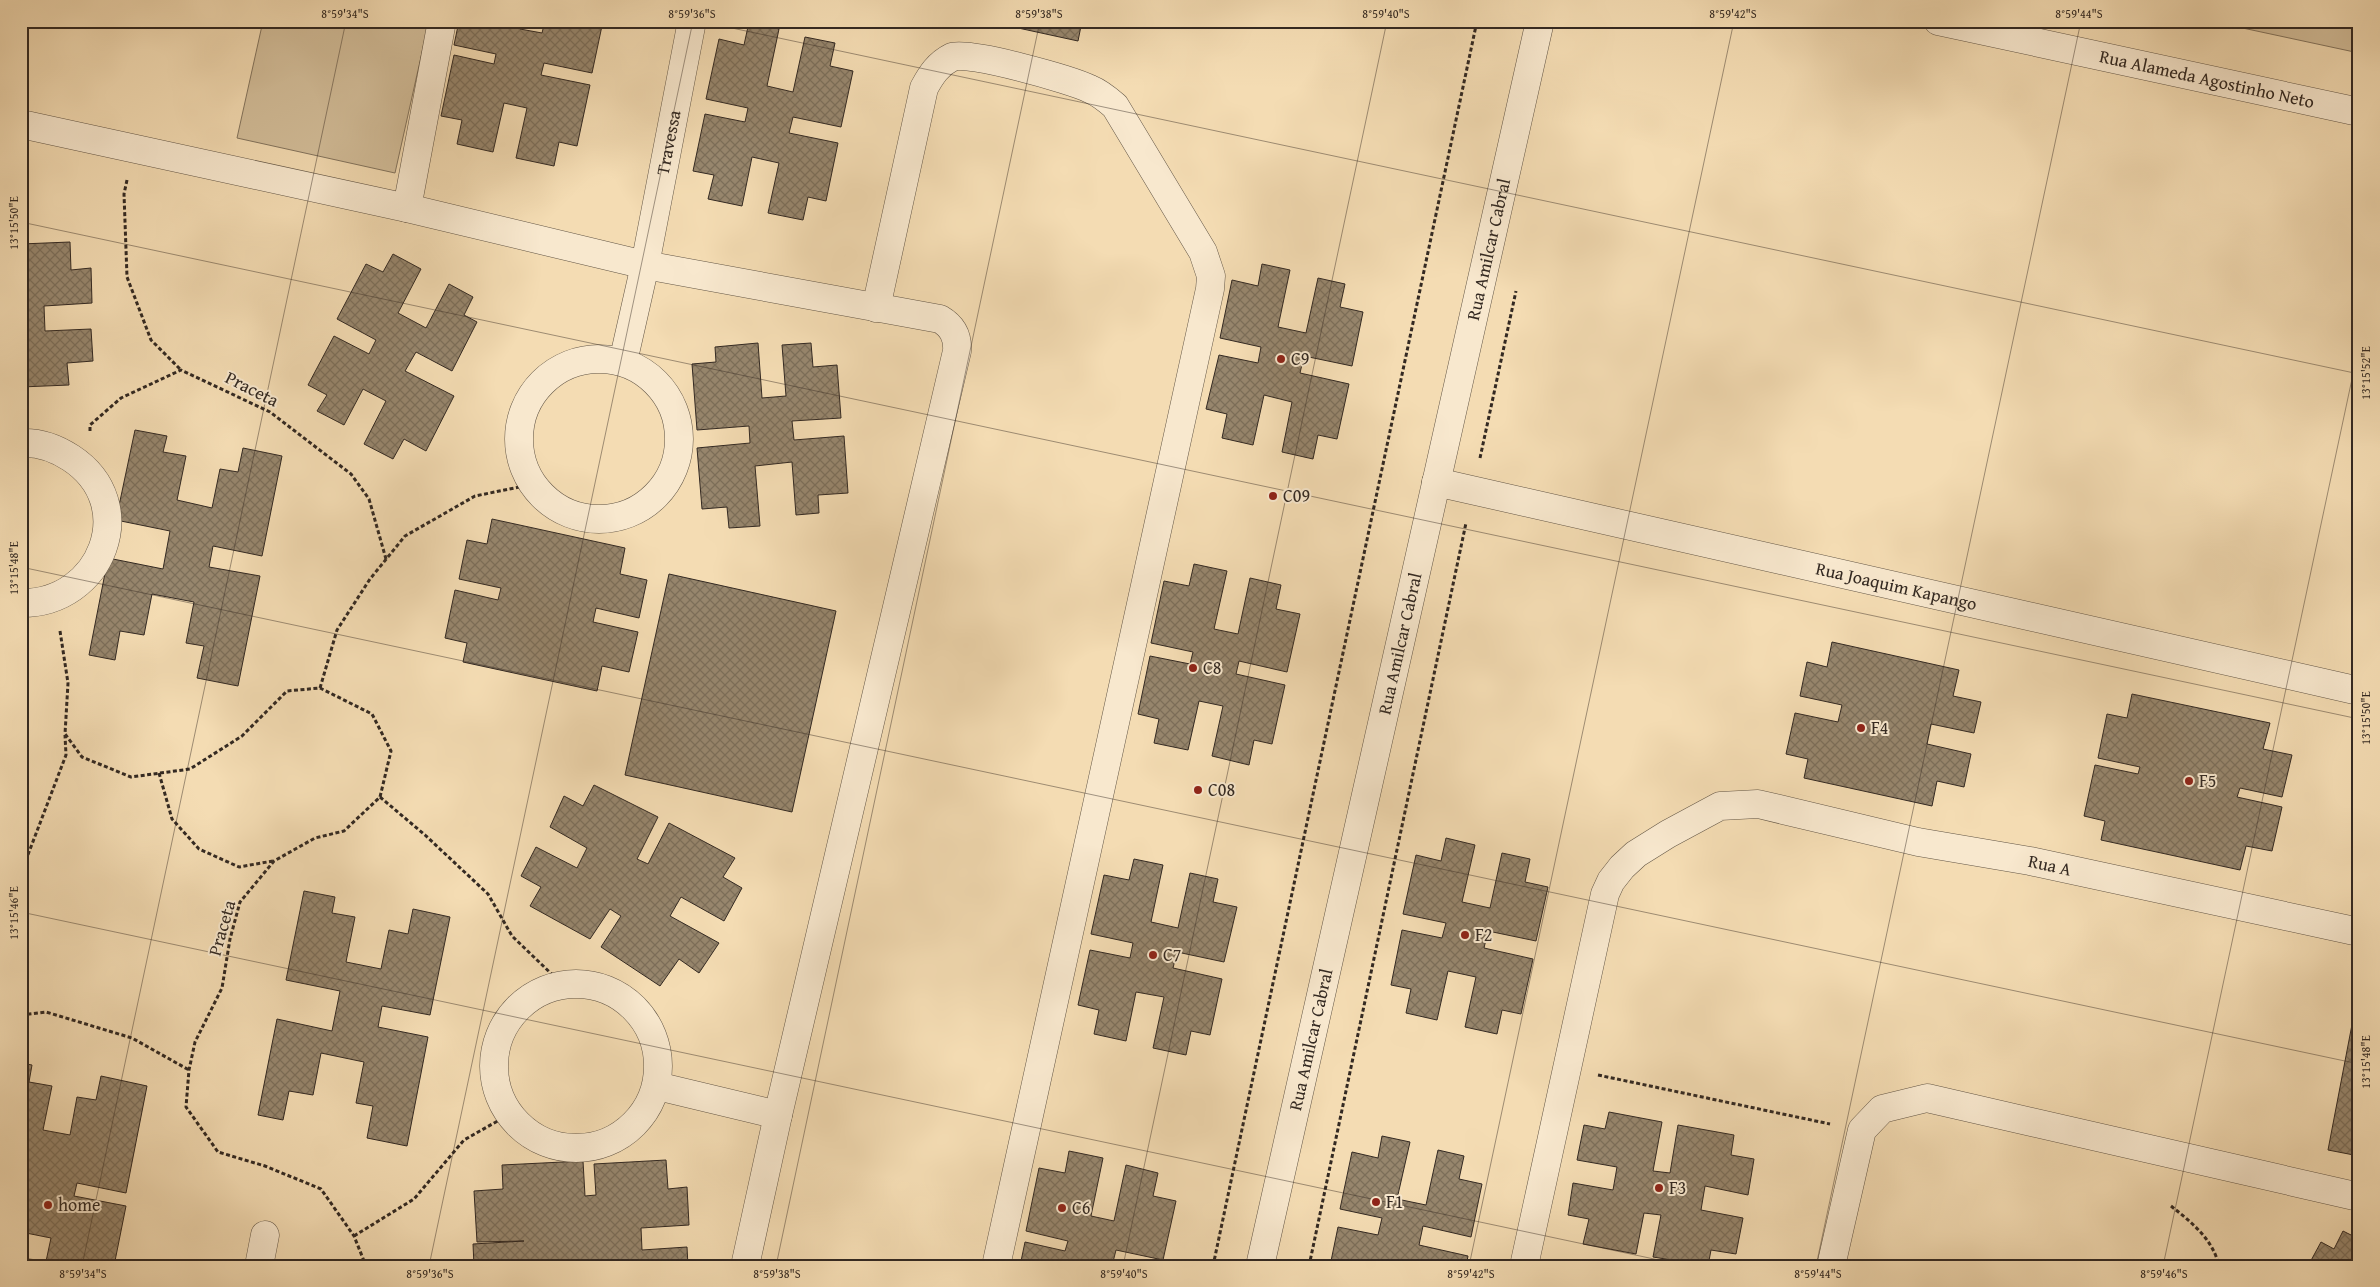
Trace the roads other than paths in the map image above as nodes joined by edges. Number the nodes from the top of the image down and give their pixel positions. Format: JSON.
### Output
{"nodes":[{"id":1,"x":442,"y":21,"type":"edge"},
{"id":2,"x":692,"y":21,"type":"edge"},
{"id":3,"x":1540,"y":21,"type":"edge"},
{"id":4,"x":1938,"y":21,"type":"edge"},
{"id":5,"x":2359,"y":112,"type":"edge"},
{"id":6,"x":21,"y":124,"type":"edge"},
{"id":7,"x":407,"y":208,"type":"junction"},
{"id":8,"x":645,"y":265,"type":"junction"},
{"id":9,"x":876,"y":308,"type":"junction"},
{"id":10,"x":623,"y":362,"type":"junction"},
{"id":11,"x":21,"y":443,"type":"edge"},
{"id":12,"x":1436,"y":482,"type":"junction"},
{"id":13,"x":21,"y":603,"type":"edge"},
{"id":14,"x":2359,"y":691,"type":"edge"},
{"id":15,"x":2359,"y":932,"type":"edge"},
{"id":16,"x":656,"y":1086,"type":"junction"},
{"id":17,"x":778,"y":1115,"type":"junction"},
{"id":18,"x":2359,"y":1197,"type":"edge"},
{"id":19,"x":265,"y":1235,"type":"dead end"},
{"id":20,"x":259,"y":1266,"type":"edge"},
{"id":21,"x":745,"y":1266,"type":"edge"},
{"id":22,"x":996,"y":1266,"type":"edge"},
{"id":23,"x":1260,"y":1266,"type":"edge"},
{"id":24,"x":1524,"y":1266,"type":"edge"},
{"id":25,"x":1831,"y":1266,"type":"edge"}],
"edges":[{"from":1,"to":7,"type":"street"},
{"from":2,"to":8,"type":"street","name":"Travessa"},
{"from":3,"to":12,"type":"street","name":"Rua Amilcar Cabral"},
{"from":4,"to":5,"type":"street","name":"Rua Alameda Agostinho Neto"},
{"from":6,"to":7,"type":"street"},
{"from":7,"to":8,"type":"street"},
{"from":8,"to":9,"type":"street"},
{"from":8,"to":10,"type":"street","name":"Travessa"},
{"from":9,"to":17,"type":"street"},
{"from":9,"to":22,"type":"street"},
{"from":10,"to":10,"type":"street"},
{"from":11,"to":13,"type":"street"},
{"from":12,"to":14,"type":"street","name":"Rua Joaquim Kapango"},
{"from":12,"to":23,"type":"street","name":"Rua Amilcar Cabral"},
{"from":15,"to":24,"type":"street","name":"Rua A"},
{"from":16,"to":16,"type":"street"},
{"from":16,"to":17,"type":"street"},
{"from":17,"to":21,"type":"street"},
{"from":18,"to":25,"type":"street"},
{"from":19,"to":20,"type":"street"}]}
